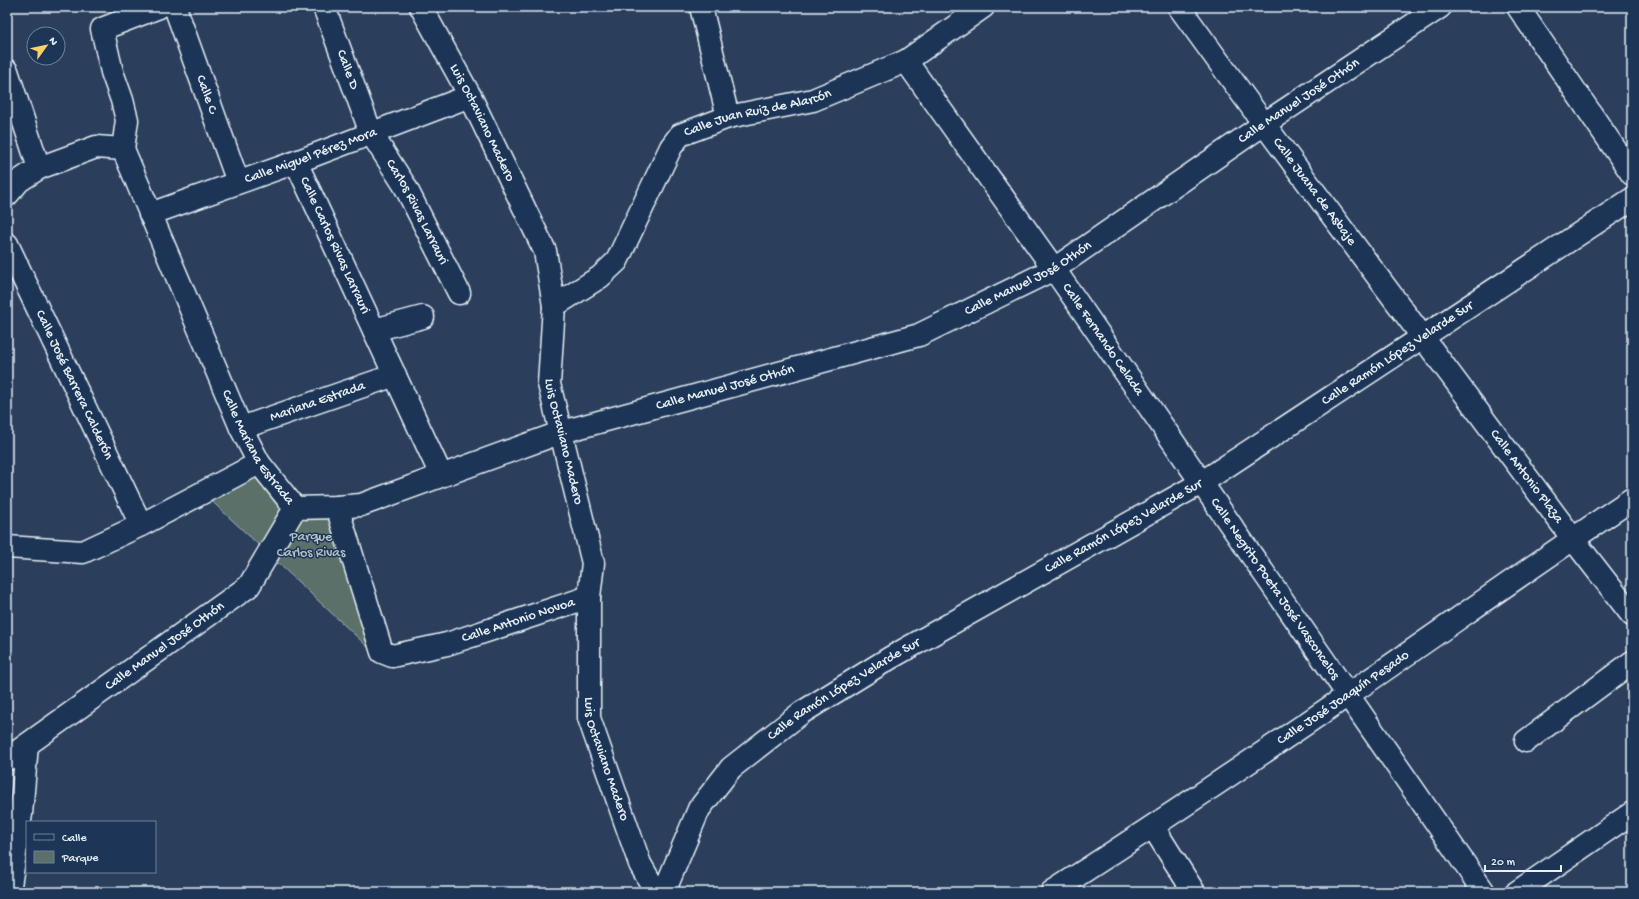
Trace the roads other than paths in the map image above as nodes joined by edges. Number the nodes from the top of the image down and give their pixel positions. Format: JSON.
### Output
{"nodes":[{"id":1,"x":159,"y":7,"type":"edge"},
{"id":2,"x":175,"y":7,"type":"edge"},
{"id":3,"x":324,"y":7,"type":"edge"},
{"id":4,"x":421,"y":7,"type":"edge"},
{"id":5,"x":701,"y":7,"type":"edge"},
{"id":6,"x":983,"y":7,"type":"edge"},
{"id":7,"x":1179,"y":7,"type":"edge"},
{"id":8,"x":1440,"y":7,"type":"edge"},
{"id":9,"x":1518,"y":7,"type":"edge"},
{"id":10,"x":906,"y":61,"type":"junction"},
{"id":11,"x":7,"y":71,"type":"edge"},
{"id":12,"x":470,"y":96,"type":"junction"},
{"id":13,"x":728,"y":117,"type":"junction"},
{"id":14,"x":1264,"y":124,"type":"junction"},
{"id":15,"x":371,"y":133,"type":"junction"},
{"id":16,"x":123,"y":149,"type":"junction"},
{"id":17,"x":296,"y":162,"type":"junction"},
{"id":18,"x":39,"y":168,"type":"junction"},
{"id":19,"x":1632,"y":174,"type":"edge"},
{"id":20,"x":238,"y":182,"type":"junction"},
{"id":21,"x":7,"y":195,"type":"edge"},
{"id":22,"x":1632,"y":198,"type":"edge"},
{"id":23,"x":150,"y":214,"type":"junction"},
{"id":24,"x":7,"y":244,"type":"edge"},
{"id":25,"x":1054,"y":269,"type":"junction"},
{"id":26,"x":459,"y":292,"type":"dead end"},
{"id":27,"x":554,"y":306,"type":"junction"},
{"id":28,"x":423,"y":317,"type":"dead end"},
{"id":29,"x":374,"y":330,"type":"junction"},
{"id":30,"x":1422,"y":336,"type":"junction"},
{"id":31,"x":395,"y":375,"type":"junction"},
{"id":32,"x":241,"y":428,"type":"junction"},
{"id":33,"x":562,"y":432,"type":"junction"},
{"id":34,"x":258,"y":463,"type":"junction"},
{"id":35,"x":441,"y":475,"type":"junction"},
{"id":36,"x":1201,"y":483,"type":"junction"},
{"id":37,"x":1632,"y":499,"type":"edge"},
{"id":38,"x":337,"y":507,"type":"junction"},
{"id":39,"x":295,"y":508,"type":"junction"},
{"id":40,"x":141,"y":525,"type":"junction"},
{"id":41,"x":1573,"y":539,"type":"junction"},
{"id":42,"x":7,"y":547,"type":"edge"},
{"id":43,"x":589,"y":597,"type":"junction"},
{"id":44,"x":1632,"y":615,"type":"edge"},
{"id":45,"x":1632,"y":662,"type":"edge"},
{"id":46,"x":1348,"y":695,"type":"junction"},
{"id":47,"x":1526,"y":741,"type":"dead end"},
{"id":48,"x":27,"y":745,"type":"junction"},
{"id":49,"x":7,"y":759,"type":"edge"},
{"id":50,"x":1632,"y":813,"type":"edge"},
{"id":51,"x":1153,"y":827,"type":"junction"},
{"id":52,"x":8,"y":892,"type":"edge"},
{"id":53,"x":656,"y":892,"type":"edge"},
{"id":54,"x":664,"y":892,"type":"edge"},
{"id":55,"x":1052,"y":892,"type":"edge"},
{"id":56,"x":1194,"y":892,"type":"edge"},
{"id":57,"x":1484,"y":892,"type":"edge"},
{"id":58,"x":1517,"y":892,"type":"edge"}],
"edges":[{"from":1,"to":16,"type":"street"},
{"from":2,"to":20,"type":"street","name":"Calle C"},
{"from":3,"to":15,"type":"street","name":"Calle D"},
{"from":4,"to":12,"type":"street","name":"Luis Octaviano Madero"},
{"from":5,"to":13,"type":"street"},
{"from":6,"to":10,"type":"street","name":"Calle Juan Ruiz de Alarcón"},
{"from":7,"to":14,"type":"street","name":"Calle Juana de Asbaje"},
{"from":8,"to":14,"type":"street","name":"Calle Manuel José Othón"},
{"from":9,"to":19,"type":"street"},
{"from":10,"to":13,"type":"street","name":"Calle Juan Ruiz de Alarcón"},
{"from":10,"to":25,"type":"street","name":"Calle Fernando Celada"},
{"from":11,"to":18,"type":"street"},
{"from":12,"to":15,"type":"street","name":"Calle Miguel Pérez Mora"},
{"from":12,"to":27,"type":"street","name":"Luis Octaviano Madero"},
{"from":13,"to":27,"type":"street","name":"Calle Juan Ruiz de Alarcón"},
{"from":14,"to":25,"type":"street","name":"Calle Manuel José Othón"},
{"from":14,"to":30,"type":"street","name":"Calle Juana de Asbaje"},
{"from":15,"to":17,"type":"street","name":"Calle Miguel Pérez Mora"},
{"from":15,"to":26,"type":"street","name":"Carlos Rivas Larrauri"},
{"from":16,"to":18,"type":"street"},
{"from":16,"to":23,"type":"street","name":"Calle Mariana Estrada"},
{"from":17,"to":20,"type":"street","name":"Calle Miguel Pérez Mora"},
{"from":17,"to":29,"type":"street","name":"Calle Carlos Rivas Larrauri"},
{"from":18,"to":21,"type":"street"},
{"from":20,"to":23,"type":"street","name":"Calle Miguel Pérez Mora"},
{"from":22,"to":30,"type":"street","name":"Calle Ramón López Velarde Sur"},
{"from":23,"to":32,"type":"street","name":"Calle Mariana Estrada"},
{"from":24,"to":40,"type":"street","name":"Calle José Barrera Calderón"},
{"from":25,"to":33,"type":"street","name":"Calle Manuel José Othón"},
{"from":25,"to":36,"type":"street","name":"Calle Fernando Celada"},
{"from":27,"to":33,"type":"street","name":"Luis Octaviano Madero"},
{"from":28,"to":29,"type":"street","name":"Calle Carlos Rivas Larrauri"},
{"from":29,"to":31,"type":"street","name":"Calle Carlos Rivas Larrauri"},
{"from":30,"to":36,"type":"street","name":"Calle Ramón López Velarde Sur"},
{"from":30,"to":41,"type":"street","name":"Calle Antonio Plaza"},
{"from":31,"to":32,"type":"street","name":"Mariana Estrada"},
{"from":31,"to":35,"type":"street","name":"Calle Carlos Rivas Larrauri"},
{"from":32,"to":34,"type":"street","name":"Calle Mariana Estrada"},
{"from":33,"to":35,"type":"street","name":"Calle Mariana Estrada"},
{"from":33,"to":43,"type":"street","name":"Luis Octaviano Madero"},
{"from":34,"to":39,"type":"street","name":"Calle Mariana Estrada"},
{"from":34,"to":40,"type":"street"},
{"from":35,"to":38,"type":"street","name":"Calle Mariana Estrada"},
{"from":36,"to":46,"type":"street","name":"Calle Negrito Poeta José Vasconcelos"},
{"from":36,"to":54,"type":"street","name":"Calle Ramón López Velarde Sur"},
{"from":37,"to":41,"type":"street","name":"Calle José Joaquín Pesado"},
{"from":38,"to":39,"type":"street","name":"Calle Mariana Estrada"},
{"from":38,"to":43,"type":"street","name":"Calle Antonio Novoa"},
{"from":39,"to":48,"type":"street","name":"Calle Manuel José Othón"},
{"from":40,"to":42,"type":"street"},
{"from":41,"to":44,"type":"street","name":"Calle Antonio Plaza"},
{"from":41,"to":46,"type":"street","name":"Calle José Joaquín Pesado"},
{"from":43,"to":53,"type":"street","name":"Luis Octaviano Madero"},
{"from":45,"to":47,"type":"street"},
{"from":46,"to":51,"type":"street","name":"Calle José Joaquín Pesado"},
{"from":46,"to":57,"type":"street","name":"Calle Negrito Poeta José Vasconcelos"},
{"from":48,"to":49,"type":"street","name":"Calle Manuel José Othón"},
{"from":48,"to":52,"type":"street"},
{"from":50,"to":58,"type":"street"},
{"from":51,"to":55,"type":"street","name":"Calle José Joaquín Pesado"},
{"from":51,"to":56,"type":"street"}]}
